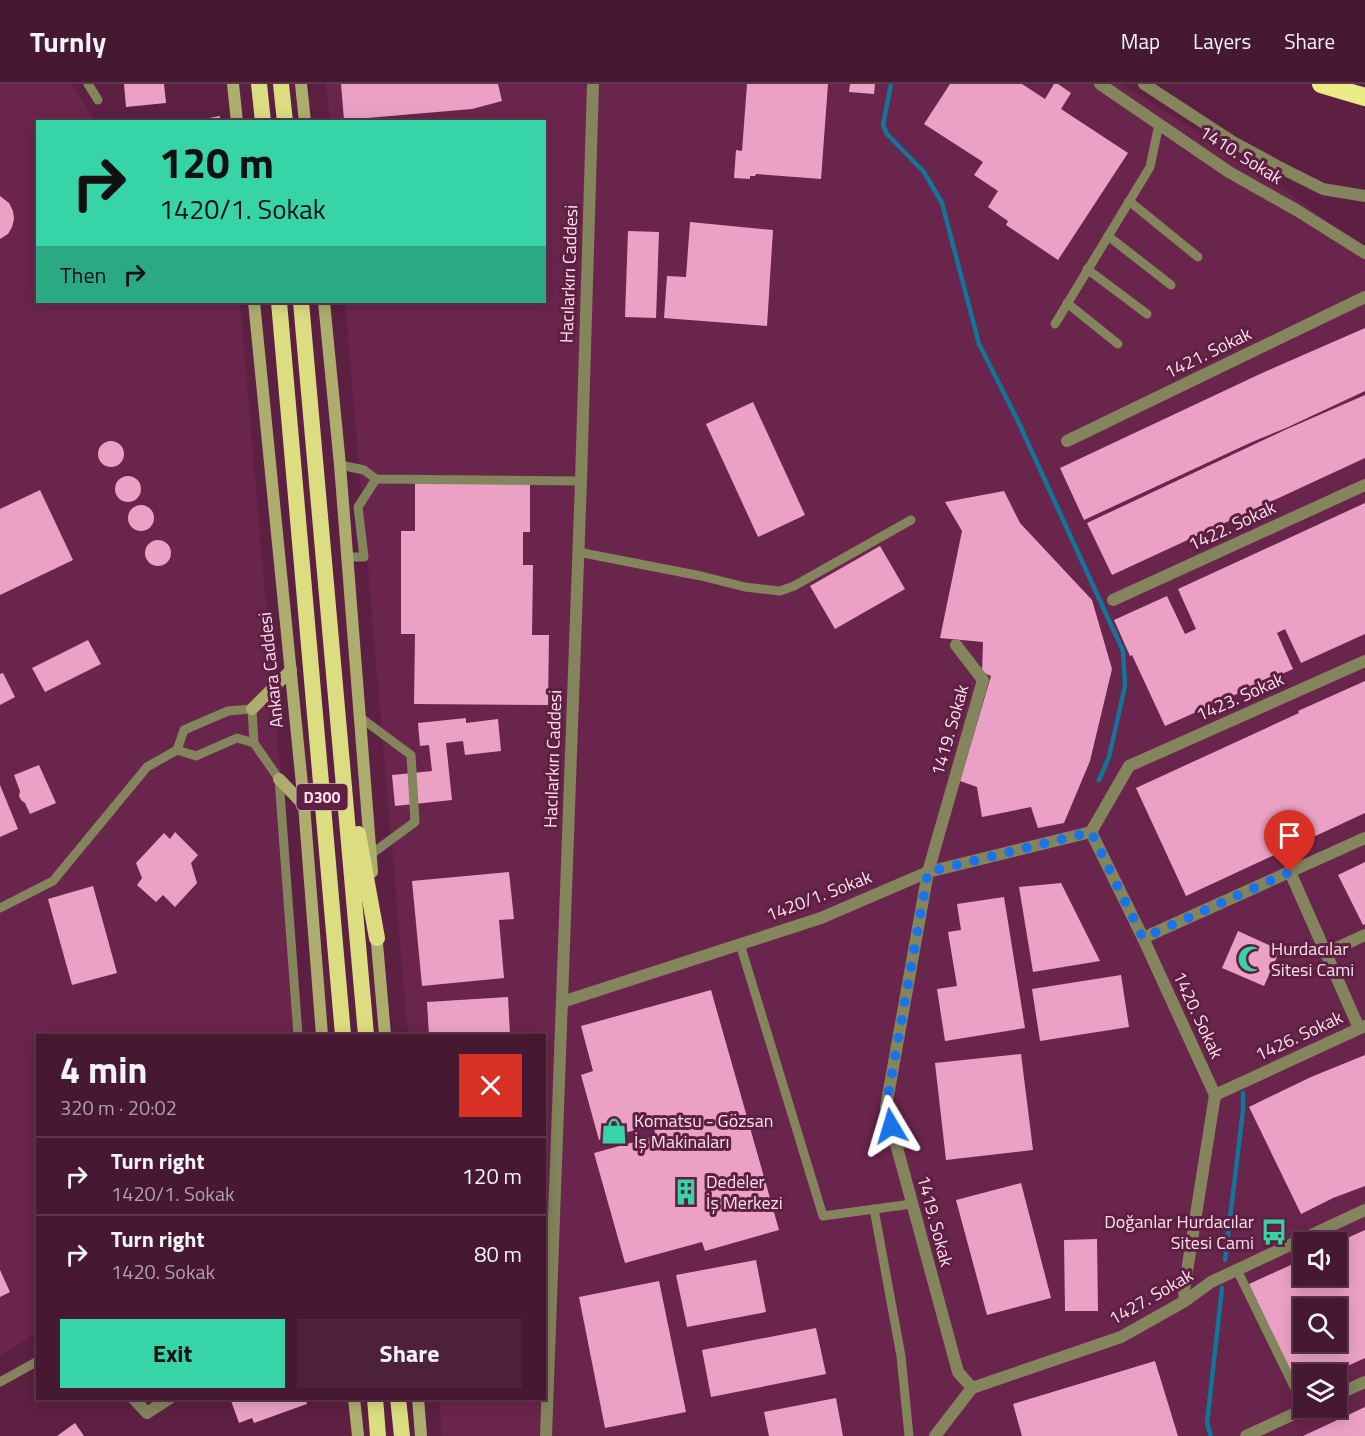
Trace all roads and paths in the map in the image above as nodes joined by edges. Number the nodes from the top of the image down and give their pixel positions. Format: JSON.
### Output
{"nodes":[{"id":1,"x":88,"y":84,"type":"edge"},
{"id":2,"x":233,"y":84,"type":"edge"},
{"id":3,"x":259,"y":84,"type":"edge"},
{"id":4,"x":281,"y":84,"type":"edge"},
{"id":5,"x":301,"y":84,"type":"edge"},
{"id":6,"x":594,"y":84,"type":"edge"},
{"id":7,"x":1100,"y":84,"type":"edge"},
{"id":8,"x":1144,"y":84,"type":"edge"},
{"id":9,"x":1321,"y":84,"type":"edge"},
{"id":10,"x":1365,"y":97,"type":"edge"},
{"id":11,"x":98,"y":100,"type":"dead end"},
{"id":12,"x":237,"y":120,"type":"edge"},
{"id":13,"x":262,"y":120,"type":"edge"},
{"id":14,"x":285,"y":120,"type":"edge"},
{"id":15,"x":305,"y":120,"type":"edge"},
{"id":16,"x":1159,"y":124,"type":"junction"},
{"id":17,"x":1365,"y":196,"type":"edge"},
{"id":18,"x":1129,"y":201,"type":"junction"},
{"id":19,"x":1108,"y":236,"type":"junction"},
{"id":20,"x":1365,"y":254,"type":"edge"},
{"id":21,"x":1198,"y":257,"type":"dead end"},
{"id":22,"x":1088,"y":269,"type":"junction"},
{"id":23,"x":1171,"y":285,"type":"dead end"},
{"id":24,"x":1365,"y":297,"type":"edge"},
{"id":25,"x":255,"y":303,"type":"edge"},
{"id":26,"x":279,"y":303,"type":"edge"},
{"id":27,"x":301,"y":303,"type":"edge"},
{"id":28,"x":324,"y":303,"type":"edge"},
{"id":29,"x":1067,"y":303,"type":"junction"},
{"id":30,"x":1147,"y":314,"type":"dead end"},
{"id":31,"x":1055,"y":324,"type":"dead end"},
{"id":32,"x":1118,"y":344,"type":"dead end"},
{"id":33,"x":1067,"y":441,"type":"dead end"},
{"id":34,"x":340,"y":465,"type":"junction"},
{"id":35,"x":376,"y":479,"type":"junction"},
{"id":36,"x":581,"y":481,"type":"junction"},
{"id":37,"x":1365,"y":485,"type":"edge"},
{"id":38,"x":911,"y":520,"type":"dead end"},
{"id":39,"x":578,"y":552,"type":"junction"},
{"id":40,"x":346,"y":557,"type":"junction"},
{"id":41,"x":1113,"y":600,"type":"dead end"},
{"id":42,"x":956,"y":645,"type":"dead end"},
{"id":43,"x":1365,"y":661,"type":"edge"},
{"id":44,"x":291,"y":670,"type":"junction"},
{"id":45,"x":252,"y":709,"type":"junction"},
{"id":46,"x":361,"y":718,"type":"junction"},
{"id":47,"x":339,"y":736,"type":"junction"},
{"id":48,"x":254,"y":743,"type":"junction"},
{"id":49,"x":177,"y":750,"type":"junction"},
{"id":50,"x":279,"y":779,"type":"junction"},
{"id":51,"x":304,"y":805,"type":"junction"},
{"id":52,"x":1091,"y":832,"type":"junction"},
{"id":53,"x":1365,"y":838,"type":"edge"},
{"id":54,"x":370,"y":855,"type":"junction"},
{"id":55,"x":928,"y":872,"type":"junction"},
{"id":56,"x":1290,"y":872,"type":"junction"},
{"id":57,"x":0,"y":908,"type":"edge"},
{"id":58,"x":1365,"y":935,"type":"edge"},
{"id":59,"x":377,"y":938,"type":"junction"},
{"id":60,"x":1143,"y":938,"type":"junction"},
{"id":61,"x":740,"y":944,"type":"junction"},
{"id":62,"x":1326,"y":954,"type":"junction"},
{"id":63,"x":562,"y":1002,"type":"junction"},
{"id":64,"x":1362,"y":1027,"type":"edge"},
{"id":65,"x":298,"y":1034,"type":"edge"},
{"id":66,"x":322,"y":1034,"type":"edge"},
{"id":67,"x":343,"y":1034,"type":"edge"},
{"id":68,"x":366,"y":1034,"type":"edge"},
{"id":69,"x":386,"y":1034,"type":"edge"},
{"id":70,"x":1215,"y":1095,"type":"junction"},
{"id":71,"x":912,"y":1204,"type":"junction"},
{"id":72,"x":874,"y":1209,"type":"junction"},
{"id":73,"x":1365,"y":1210,"type":"edge"},
{"id":74,"x":1237,"y":1270,"type":"junction"},
{"id":75,"x":1185,"y":1300,"type":"junction"},
{"id":76,"x":36,"y":1362,"type":"edge"},
{"id":77,"x":0,"y":1382,"type":"edge"},
{"id":78,"x":1365,"y":1382,"type":"edge"},
{"id":79,"x":1293,"y":1383,"type":"edge"},
{"id":80,"x":972,"y":1388,"type":"junction"},
{"id":81,"x":1347,"y":1390,"type":"edge"},
{"id":82,"x":135,"y":1400,"type":"edge"},
{"id":83,"x":167,"y":1400,"type":"edge"},
{"id":84,"x":354,"y":1400,"type":"edge"},
{"id":85,"x":375,"y":1400,"type":"edge"},
{"id":86,"x":398,"y":1400,"type":"edge"},
{"id":87,"x":418,"y":1400,"type":"edge"},
{"id":88,"x":1293,"y":1413,"type":"edge"},
{"id":89,"x":358,"y":1436,"type":"edge"},
{"id":90,"x":378,"y":1436,"type":"edge"},
{"id":91,"x":402,"y":1436,"type":"edge"},
{"id":92,"x":421,"y":1436,"type":"edge"},
{"id":93,"x":546,"y":1436,"type":"edge"},
{"id":94,"x":909,"y":1436,"type":"edge"},
{"id":95,"x":934,"y":1436,"type":"edge"},
{"id":96,"x":1246,"y":1436,"type":"edge"}],
"edges":[{"from":1,"to":11,"type":"lane"},
{"from":2,"to":12,"type":"main road"},
{"from":3,"to":13,"type":"highway"},
{"from":4,"to":14,"type":"highway"},
{"from":5,"to":15,"type":"main road"},
{"from":6,"to":36,"type":"street","name":"Hacılarkırı Caddesi"},
{"from":7,"to":16,"type":"street","name":"1410. Sokak"},
{"from":8,"to":17,"type":"street","name":"1410. Sokak"},
{"from":9,"to":10,"type":"highway"},
{"from":16,"to":18,"type":"lane"},
{"from":16,"to":20,"type":"street","name":"1410. Sokak"},
{"from":18,"to":19,"type":"lane"},
{"from":18,"to":21,"type":"lane"},
{"from":19,"to":22,"type":"lane"},
{"from":19,"to":23,"type":"lane"},
{"from":22,"to":29,"type":"lane"},
{"from":22,"to":30,"type":"lane"},
{"from":24,"to":33,"type":"street","name":"1421. Sokak"},
{"from":25,"to":44,"type":"main road","name":"Ankara Caddesi"},
{"from":26,"to":67,"type":"highway","number":"D300"},
{"from":27,"to":47,"type":"highway","number":"D300"},
{"from":28,"to":34,"type":"main road"},
{"from":29,"to":31,"type":"lane"},
{"from":29,"to":32,"type":"lane"},
{"from":34,"to":35,"type":"lane"},
{"from":34,"to":40,"type":"main road"},
{"from":35,"to":36,"type":"lane"},
{"from":35,"to":40,"type":"lane"},
{"from":36,"to":39,"type":"street","name":"Hacılarkırı Caddesi"},
{"from":37,"to":41,"type":"street","name":"1422. Sokak"},
{"from":38,"to":39,"type":"lane"},
{"from":39,"to":63,"type":"street","name":"Hacılarkırı Caddesi"},
{"from":40,"to":46,"type":"main road"},
{"from":42,"to":55,"type":"street","name":"1419. Sokak"},
{"from":43,"to":52,"type":"street","name":"1423. Sokak"},
{"from":44,"to":45,"type":"main road"},
{"from":44,"to":51,"type":"main road","name":"Ankara Caddesi"},
{"from":45,"to":48,"type":"lane"},
{"from":45,"to":49,"type":"lane"},
{"from":46,"to":54,"type":"main road"},
{"from":46,"to":54,"type":"lane"},
{"from":47,"to":59,"type":"highway"},
{"from":47,"to":68,"type":"highway","number":"D300"},
{"from":48,"to":49,"type":"lane"},
{"from":48,"to":50,"type":"lane"},
{"from":49,"to":57,"type":"lane"},
{"from":50,"to":51,"type":"main road"},
{"from":50,"to":65,"type":"lane"},
{"from":51,"to":66,"type":"main road","name":"Ankara Caddesi"},
{"from":52,"to":55,"type":"street","name":"1420/1. Sokak"},
{"from":52,"to":60,"type":"street","name":"1420. Sokak"},
{"from":53,"to":56,"type":"street"},
{"from":54,"to":59,"type":"main road"},
{"from":55,"to":61,"type":"street","name":"1420/1. Sokak"},
{"from":55,"to":71,"type":"street","name":"1419. Sokak"},
{"from":56,"to":60,"type":"street"},
{"from":56,"to":62,"type":"street"},
{"from":58,"to":62,"type":"street"},
{"from":59,"to":69,"type":"main road"},
{"from":60,"to":70,"type":"street","name":"1420. Sokak"},
{"from":61,"to":63,"type":"street","name":"1420/1. Sokak"},
{"from":61,"to":72,"type":"lane"},
{"from":62,"to":64,"type":"street"},
{"from":63,"to":93,"type":"street","name":"Hacılarkırı Caddesi"},
{"from":64,"to":70,"type":"street","name":"1426. Sokak"},
{"from":70,"to":75,"type":"street"},
{"from":71,"to":72,"type":"lane"},
{"from":71,"to":80,"type":"street","name":"1419. Sokak"},
{"from":72,"to":94,"type":"lane"},
{"from":73,"to":74,"type":"street","name":"1427. Sokak"},
{"from":74,"to":75,"type":"street","name":"1427. Sokak"},
{"from":74,"to":79,"type":"lane"},
{"from":75,"to":80,"type":"street","name":"1427. Sokak"},
{"from":76,"to":77,"type":"lane"},
{"from":78,"to":81,"type":"street"},
{"from":80,"to":95,"type":"street"},
{"from":82,"to":83,"type":"street"},
{"from":84,"to":89,"type":"main road"},
{"from":85,"to":90,"type":"highway"},
{"from":86,"to":91,"type":"highway"},
{"from":87,"to":92,"type":"main road"},
{"from":88,"to":96,"type":"street"}]}
